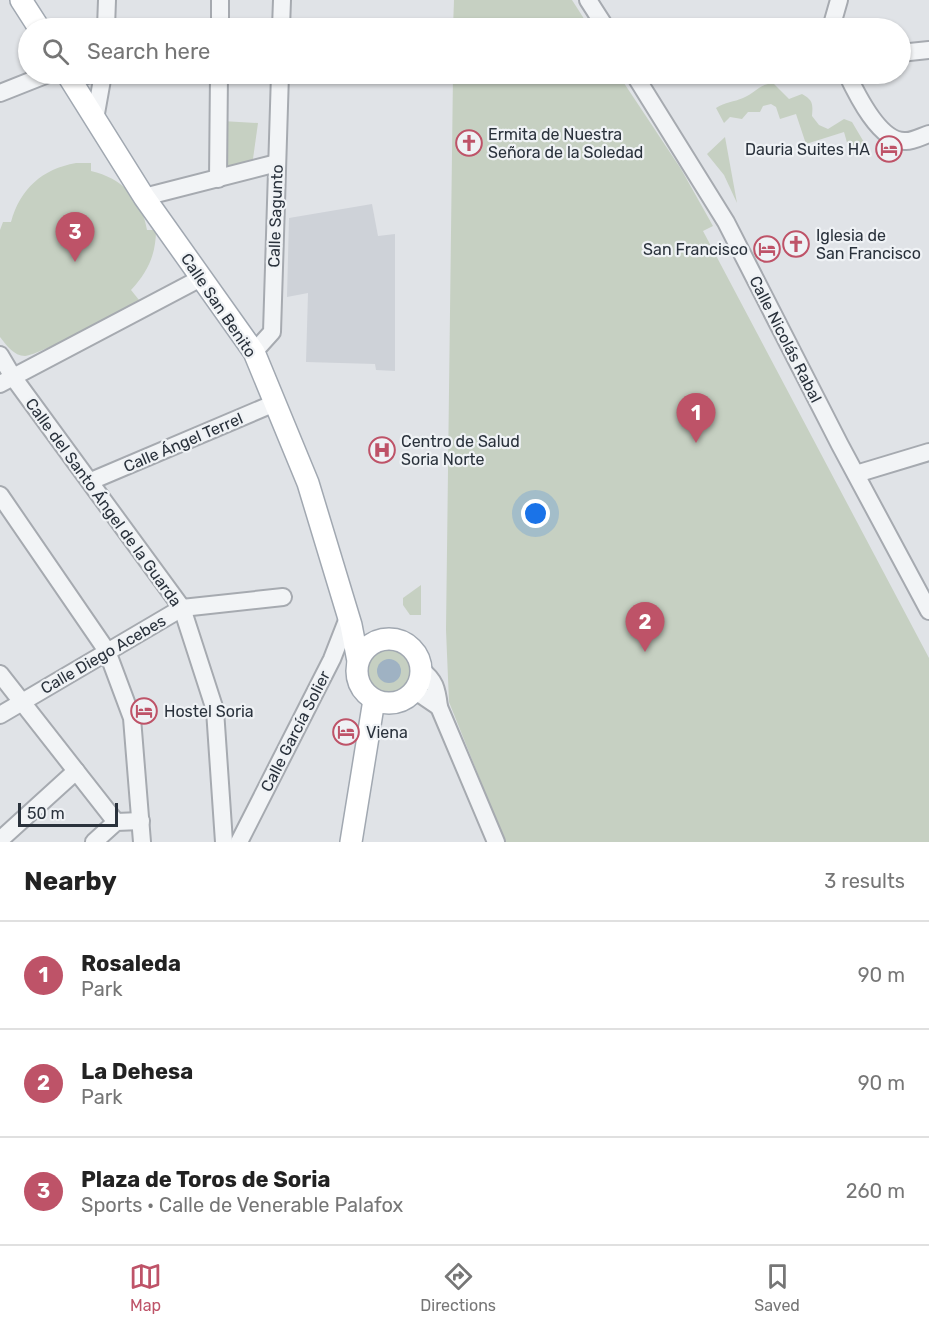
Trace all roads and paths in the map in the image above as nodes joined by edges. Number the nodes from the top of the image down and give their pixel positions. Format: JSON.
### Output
{"nodes":[{"id":1,"x":21,"y":0,"type":"edge"},
{"id":2,"x":107,"y":0,"type":"edge"},
{"id":3,"x":220,"y":0,"type":"edge"},
{"id":4,"x":282,"y":0,"type":"edge"},
{"id":5,"x":588,"y":0,"type":"edge"},
{"id":6,"x":839,"y":0,"type":"edge"},
{"id":7,"x":33,"y":18,"type":"edge"},
{"id":8,"x":106,"y":18,"type":"edge"},
{"id":9,"x":220,"y":18,"type":"edge"},
{"id":10,"x":281,"y":18,"type":"edge"},
{"id":11,"x":600,"y":18,"type":"edge"},
{"id":12,"x":834,"y":18,"type":"edge"},
{"id":13,"x":929,"y":50,"type":"edge"},
{"id":14,"x":911,"y":52,"type":"edge"},
{"id":15,"x":23,"y":84,"type":"edge"},
{"id":16,"x":74,"y":84,"type":"edge"},
{"id":17,"x":101,"y":84,"type":"edge"},
{"id":18,"x":219,"y":84,"type":"edge"},
{"id":19,"x":280,"y":84,"type":"edge"},
{"id":20,"x":640,"y":84,"type":"edge"},
{"id":21,"x":852,"y":84,"type":"edge"},
{"id":22,"x":0,"y":93,"type":"edge"},
{"id":23,"x":95,"y":119,"type":"junction"},
{"id":24,"x":929,"y":134,"type":"edge"},
{"id":25,"x":277,"y":163,"type":"junction"},
{"id":26,"x":218,"y":179,"type":"junction"},
{"id":27,"x":144,"y":197,"type":"junction"},
{"id":28,"x":201,"y":278,"type":"junction"},
{"id":29,"x":254,"y":352,"type":"junction"},
{"id":30,"x":0,"y":355,"type":"edge"},
{"id":31,"x":7,"y":380,"type":"edge"},
{"id":32,"x":0,"y":396,"type":"edge"},
{"id":33,"x":275,"y":403,"type":"junction"},
{"id":34,"x":929,"y":452,"type":"edge"},
{"id":35,"x":856,"y":474,"type":"junction"},
{"id":36,"x":91,"y":481,"type":"junction"},
{"id":37,"x":0,"y":495,"type":"edge"},
{"id":38,"x":283,"y":597,"type":"dead end"},
{"id":39,"x":182,"y":608,"type":"junction"},
{"id":40,"x":929,"y":611,"type":"edge"},
{"id":41,"x":349,"y":621,"type":"junction"},
{"id":42,"x":377,"y":642,"type":"junction"},
{"id":43,"x":107,"y":651,"type":"junction"},
{"id":44,"x":358,"y":662,"type":"junction"},
{"id":45,"x":420,"y":669,"type":"junction"},
{"id":46,"x":0,"y":674,"type":"edge"},
{"id":47,"x":414,"y":690,"type":"junction"},
{"id":48,"x":374,"y":700,"type":"junction"},
{"id":49,"x":22,"y":701,"type":"junction"},
{"id":50,"x":439,"y":707,"type":"junction"},
{"id":51,"x":0,"y":715,"type":"edge"},
{"id":52,"x":76,"y":771,"type":"junction"},
{"id":53,"x":141,"y":821,"type":"junction"},
{"id":54,"x":116,"y":822,"type":"junction"},
{"id":55,"x":0,"y":840,"type":"edge"},
{"id":56,"x":94,"y":842,"type":"edge"},
{"id":57,"x":142,"y":842,"type":"edge"},
{"id":58,"x":224,"y":842,"type":"edge"},
{"id":59,"x":239,"y":842,"type":"edge"},
{"id":60,"x":351,"y":842,"type":"edge"},
{"id":61,"x":496,"y":842,"type":"edge"}],
"edges":[{"from":1,"to":7,"type":"main road"},
{"from":2,"to":8,"type":"street"},
{"from":3,"to":9,"type":"street"},
{"from":4,"to":10,"type":"street"},
{"from":5,"to":11,"type":"street"},
{"from":6,"to":12,"type":"street"},
{"from":13,"to":14,"type":"street"},
{"from":15,"to":22,"type":"street"},
{"from":16,"to":23,"type":"main road","name":"Calle San Benito"},
{"from":17,"to":23,"type":"street"},
{"from":18,"to":26,"type":"street"},
{"from":19,"to":25,"type":"street","name":"Calle Sagunto"},
{"from":20,"to":35,"type":"street","name":"Calle Nicolás Rabal"},
{"from":21,"to":24,"type":"street"},
{"from":23,"to":27,"type":"main road","name":"Calle San Benito"},
{"from":25,"to":26,"type":"street"},
{"from":25,"to":29,"type":"street","name":"Calle Sagunto"},
{"from":26,"to":27,"type":"street"},
{"from":27,"to":28,"type":"main road","name":"Calle San Benito"},
{"from":28,"to":29,"type":"main road","name":"Calle San Benito"},
{"from":28,"to":31,"type":"street"},
{"from":29,"to":33,"type":"main road","name":"Calle San Benito"},
{"from":30,"to":31,"type":"street","name":"Calle del Santo Ángel de la Guarda"},
{"from":31,"to":32,"type":"street"},
{"from":31,"to":36,"type":"street","name":"Calle del Santo Ángel de la Guarda"},
{"from":33,"to":36,"type":"street","name":"Calle Ángel Terrel"},
{"from":33,"to":41,"type":"main road","name":"Calle San Benito"},
{"from":34,"to":35,"type":"street"},
{"from":35,"to":40,"type":"street","name":"Calle Nicolás Rabal"},
{"from":36,"to":39,"type":"street","name":"Calle del Santo Ángel de la Guarda"},
{"from":37,"to":43,"type":"street"},
{"from":38,"to":39,"type":"street","name":"Calle Diego Acebes"},
{"from":39,"to":43,"type":"street","name":"Calle Diego Acebes"},
{"from":39,"to":58,"type":"street","name":"Calle del Santo Ángel de la Guarda"},
{"from":41,"to":42,"type":"main road"},
{"from":41,"to":44,"type":"main road","name":"Calle San Benito"},
{"from":41,"to":59,"type":"street","name":"Calle García Solier"},
{"from":42,"to":44,"type":"main road"},
{"from":42,"to":45,"type":"main road"},
{"from":43,"to":49,"type":"street","name":"Calle Diego Acebes"},
{"from":43,"to":53,"type":"street"},
{"from":44,"to":48,"type":"main road"},
{"from":45,"to":47,"type":"main road"},
{"from":45,"to":50,"type":"street"},
{"from":46,"to":49,"type":"street"},
{"from":47,"to":48,"type":"main road"},
{"from":47,"to":50,"type":"street"},
{"from":48,"to":60,"type":"main road"},
{"from":49,"to":51,"type":"street","name":"Calle Diego Acebes"},
{"from":49,"to":52,"type":"street"},
{"from":50,"to":61,"type":"street"},
{"from":52,"to":54,"type":"street"},
{"from":52,"to":55,"type":"street"},
{"from":53,"to":54,"type":"street"},
{"from":53,"to":57,"type":"street"},
{"from":54,"to":56,"type":"street"}]}
